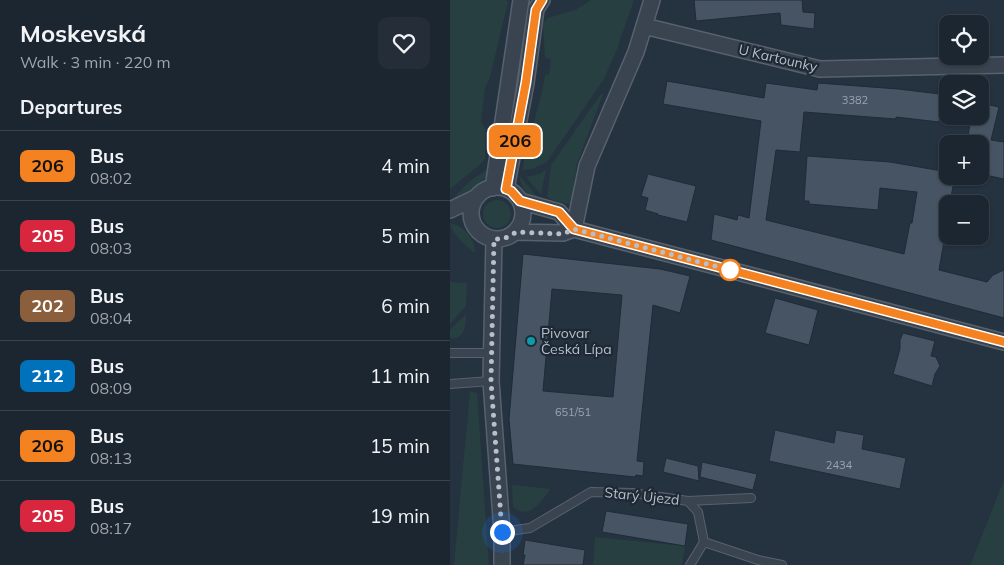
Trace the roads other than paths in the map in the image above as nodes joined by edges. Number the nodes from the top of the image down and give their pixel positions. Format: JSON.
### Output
{"nodes":[{"id":1,"x":521,"y":0,"type":"edge"},
{"id":2,"x":542,"y":0,"type":"edge"},
{"id":3,"x":652,"y":0,"type":"edge"},
{"id":4,"x":644,"y":26,"type":"junction"},
{"id":5,"x":1004,"y":65,"type":"edge"},
{"id":6,"x":499,"y":188,"type":"junction"},
{"id":7,"x":477,"y":197,"type":"junction"},
{"id":8,"x":520,"y":201,"type":"junction"},
{"id":9,"x":450,"y":210,"type":"edge"},
{"id":10,"x":450,"y":215,"type":"edge"},
{"id":11,"x":476,"y":228,"type":"junction"},
{"id":12,"x":574,"y":229,"type":"junction"},
{"id":13,"x":516,"y":232,"type":"junction"},
{"id":14,"x":494,"y":239,"type":"junction"},
{"id":15,"x":1004,"y":342,"type":"edge"},
{"id":16,"x":450,"y":353,"type":"edge"},
{"id":17,"x":491,"y":353,"type":"junction"},
{"id":18,"x":491,"y":381,"type":"junction"},
{"id":19,"x":450,"y":384,"type":"edge"},
{"id":20,"x":751,"y":498,"type":"dead end"},
{"id":21,"x":688,"y":501,"type":"junction"},
{"id":22,"x":502,"y":532,"type":"junction"},
{"id":23,"x":704,"y":542,"type":"junction"},
{"id":24,"x":502,"y":565,"type":"edge"},
{"id":25,"x":690,"y":565,"type":"edge"},
{"id":26,"x":782,"y":565,"type":"edge"}],
"edges":[{"from":1,"to":6,"type":"street"},
{"from":2,"to":6,"type":"street"},
{"from":3,"to":4,"type":"street"},
{"from":4,"to":5,"type":"street","name":"U Kartounky"},
{"from":4,"to":12,"type":"street"},
{"from":6,"to":7,"type":"street"},
{"from":6,"to":8,"type":"street"},
{"from":7,"to":9,"type":"street"},
{"from":7,"to":11,"type":"street"},
{"from":8,"to":12,"type":"street"},
{"from":8,"to":13,"type":"street"},
{"from":10,"to":11,"type":"street"},
{"from":11,"to":14,"type":"street"},
{"from":12,"to":13,"type":"street"},
{"from":12,"to":15,"type":"street"},
{"from":13,"to":14,"type":"street"},
{"from":14,"to":17,"type":"street"},
{"from":16,"to":17,"type":"lane"},
{"from":17,"to":18,"type":"street"},
{"from":18,"to":19,"type":"lane"},
{"from":18,"to":22,"type":"street"},
{"from":20,"to":21,"type":"lane"},
{"from":21,"to":22,"type":"lane","name":"Starý Újezd"},
{"from":21,"to":23,"type":"lane","name":"Starý Újezd"},
{"from":22,"to":24,"type":"street"},
{"from":23,"to":25,"type":"lane"},
{"from":23,"to":26,"type":"lane"}]}
